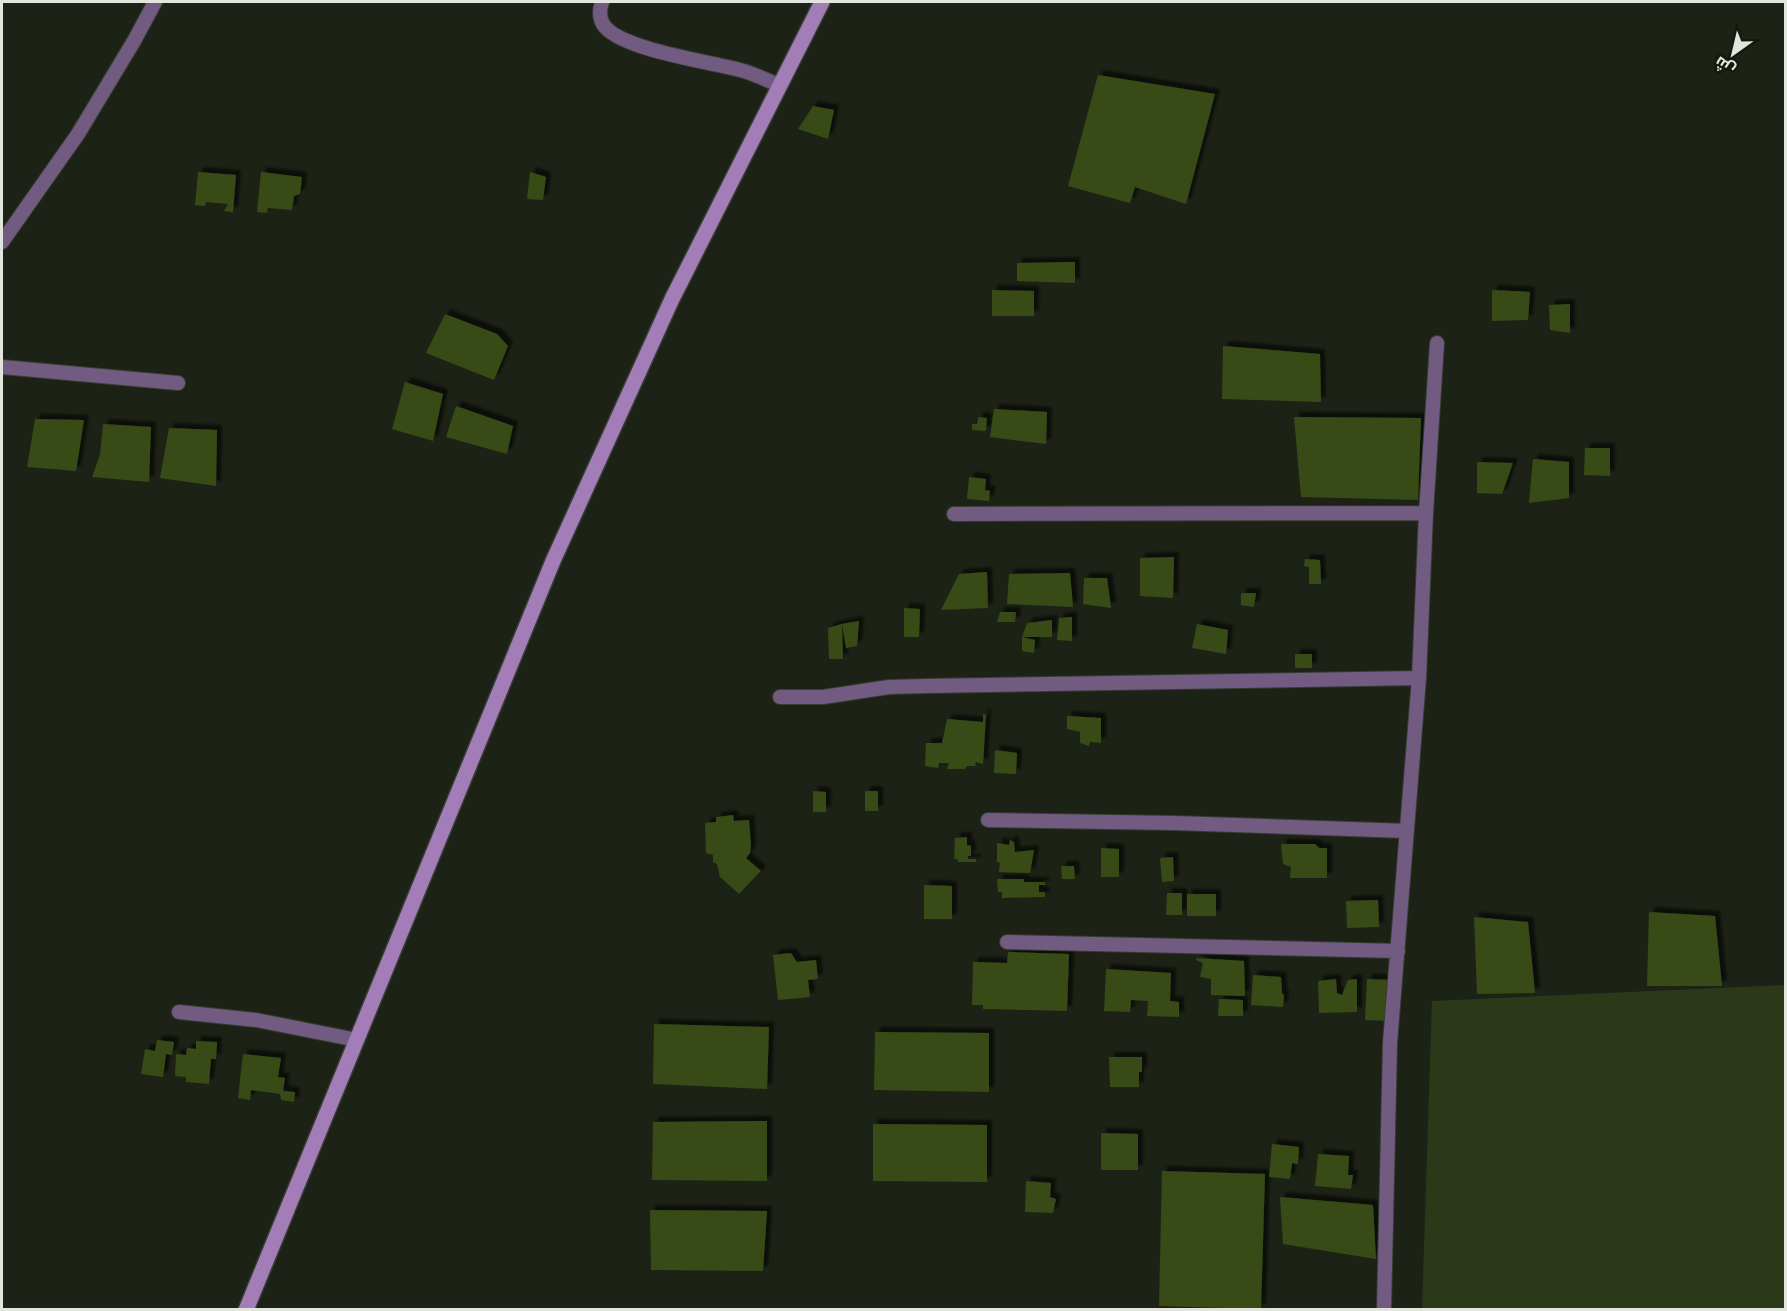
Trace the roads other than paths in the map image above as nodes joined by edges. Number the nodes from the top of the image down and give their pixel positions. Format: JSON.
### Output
{"nodes":[{"id":1,"x":155,"y":2,"type":"edge"},
{"id":2,"x":602,"y":2,"type":"edge"},
{"id":3,"x":822,"y":2,"type":"edge"},
{"id":4,"x":779,"y":85,"type":"junction"},
{"id":5,"x":2,"y":242,"type":"edge"},
{"id":6,"x":1437,"y":343,"type":"dead end"},
{"id":7,"x":2,"y":367,"type":"edge"},
{"id":8,"x":178,"y":383,"type":"dead end"},
{"id":9,"x":1426,"y":513,"type":"junction"},
{"id":10,"x":954,"y":514,"type":"dead end"},
{"id":11,"x":1419,"y":678,"type":"junction"},
{"id":12,"x":780,"y":697,"type":"dead end"},
{"id":13,"x":988,"y":820,"type":"dead end"},
{"id":14,"x":1407,"y":831,"type":"junction"},
{"id":15,"x":1006,"y":942,"type":"dead end"},
{"id":16,"x":1398,"y":951,"type":"junction"},
{"id":17,"x":179,"y":1012,"type":"dead end"},
{"id":18,"x":357,"y":1040,"type":"junction"},
{"id":19,"x":246,"y":1310,"type":"edge"},
{"id":20,"x":1384,"y":1310,"type":"edge"}],
"edges":[{"from":1,"to":5,"type":"street"},
{"from":2,"to":4,"type":"street"},
{"from":3,"to":4,"type":"street"},
{"from":4,"to":18,"type":"street"},
{"from":6,"to":9,"type":"street"},
{"from":7,"to":8,"type":"street"},
{"from":9,"to":10,"type":"street"},
{"from":9,"to":11,"type":"street"},
{"from":11,"to":12,"type":"street"},
{"from":11,"to":14,"type":"street"},
{"from":13,"to":14,"type":"street"},
{"from":14,"to":16,"type":"street"},
{"from":15,"to":16,"type":"street"},
{"from":16,"to":20,"type":"street"},
{"from":17,"to":18,"type":"street"},
{"from":18,"to":19,"type":"street"}]}
